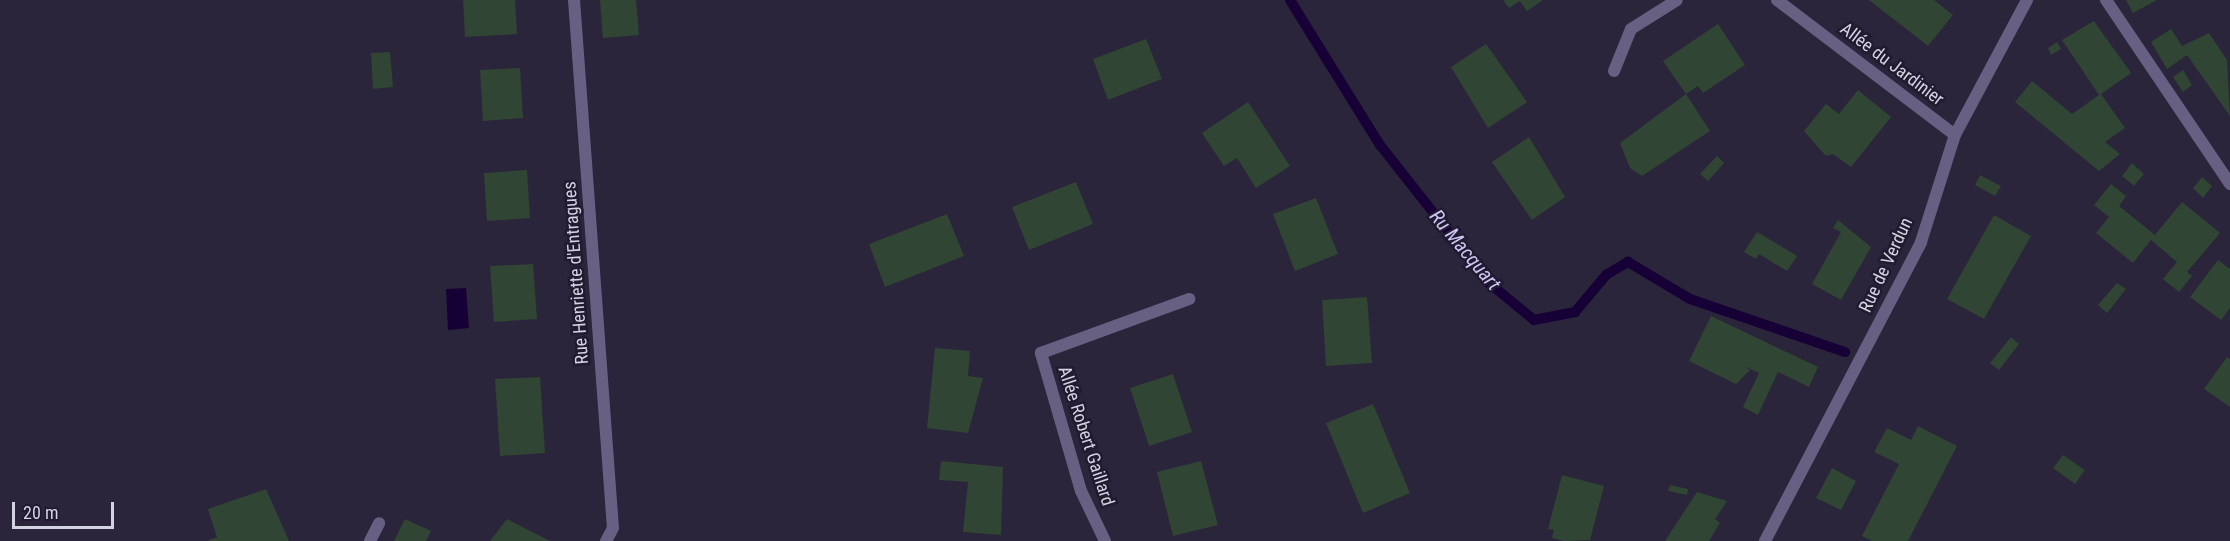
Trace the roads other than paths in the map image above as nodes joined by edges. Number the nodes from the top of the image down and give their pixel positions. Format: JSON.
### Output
{"nodes":[{"id":1,"x":574,"y":0,"type":"edge"},
{"id":2,"x":1677,"y":0,"type":"edge"},
{"id":3,"x":1777,"y":0,"type":"edge"},
{"id":4,"x":2028,"y":0,"type":"edge"},
{"id":5,"x":2106,"y":0,"type":"edge"},
{"id":6,"x":1614,"y":71,"type":"dead end"},
{"id":7,"x":1955,"y":135,"type":"junction"},
{"id":8,"x":2230,"y":184,"type":"edge"},
{"id":9,"x":1189,"y":299,"type":"dead end"},
{"id":10,"x":379,"y":523,"type":"dead end"},
{"id":11,"x":370,"y":541,"type":"edge"},
{"id":12,"x":606,"y":541,"type":"edge"},
{"id":13,"x":1105,"y":541,"type":"edge"},
{"id":14,"x":1765,"y":541,"type":"edge"}],
"edges":[{"from":1,"to":12,"type":"street","name":"Rue Henriette d'Entragues"},
{"from":2,"to":6,"type":"street"},
{"from":3,"to":7,"type":"street","name":"Allée du Jardinier"},
{"from":4,"to":7,"type":"street","name":"Rue de Verdun"},
{"from":5,"to":8,"type":"street"},
{"from":7,"to":14,"type":"street","name":"Rue de Verdun"},
{"from":9,"to":13,"type":"street","name":"Allée Robert Gaillard"},
{"from":10,"to":11,"type":"street"}]}
